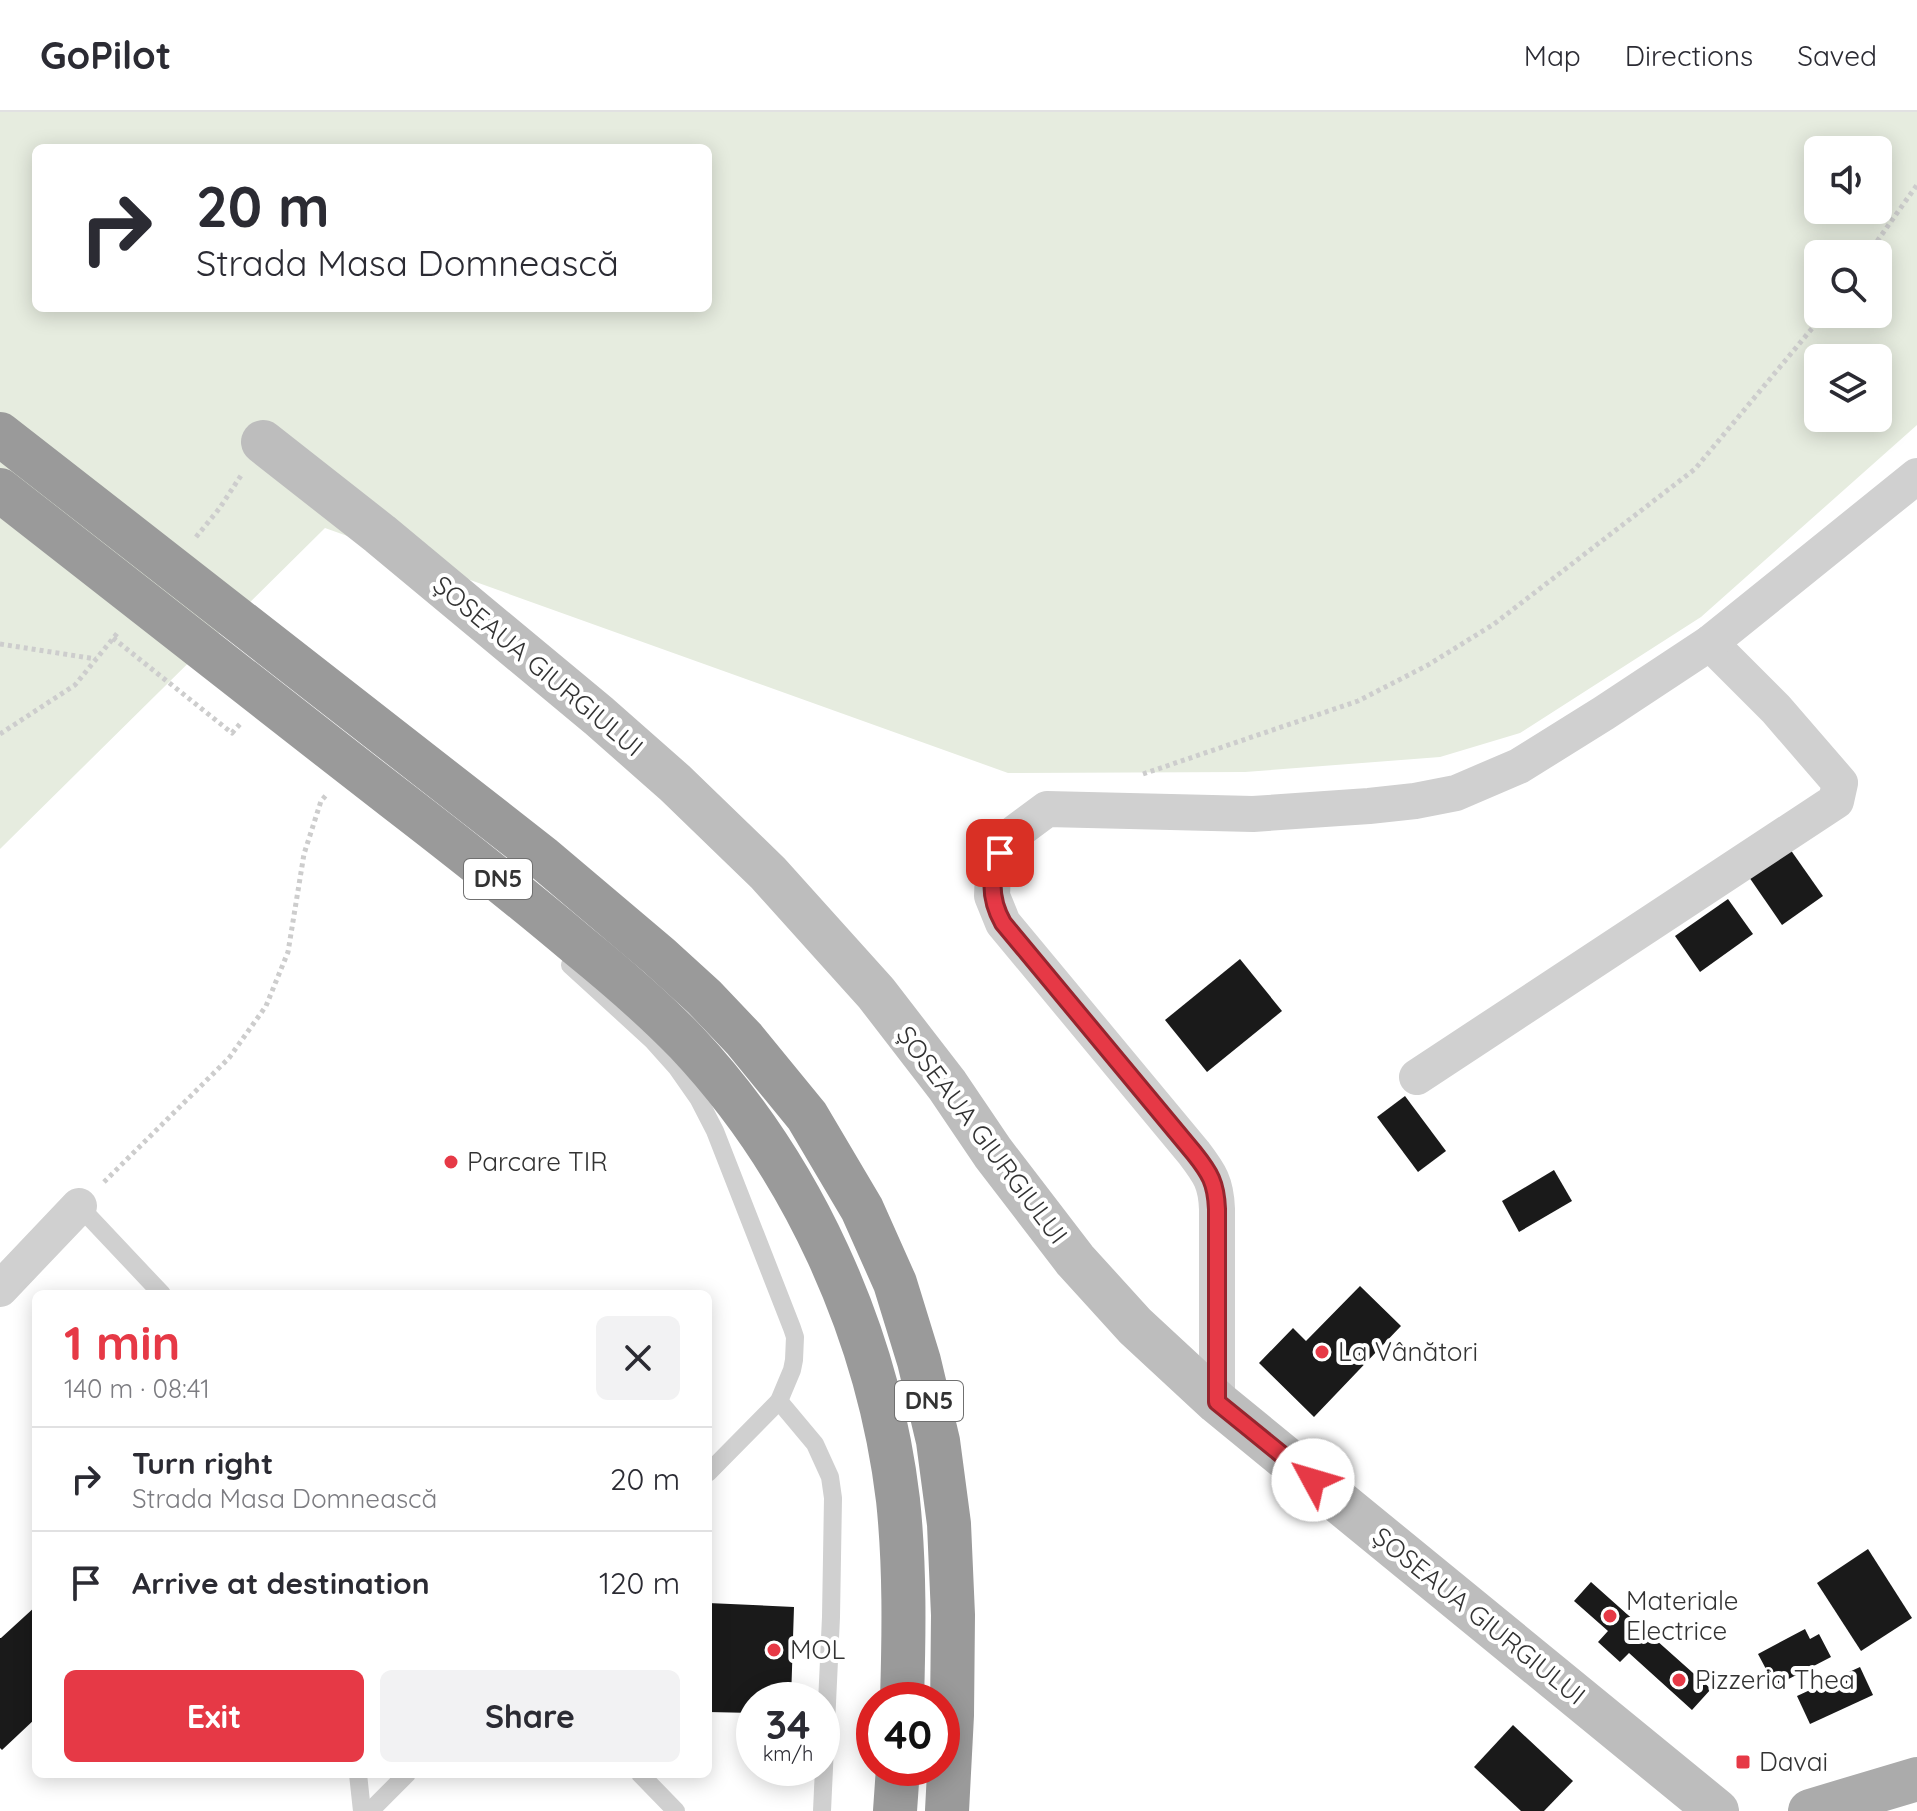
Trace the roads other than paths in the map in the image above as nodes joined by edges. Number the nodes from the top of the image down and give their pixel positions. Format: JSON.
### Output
{"nodes":[{"id":1,"x":0,"y":434,"type":"edge"},
{"id":2,"x":263,"y":442,"type":"dead end"},
{"id":3,"x":1917,"y":476,"type":"edge"},
{"id":4,"x":0,"y":490,"type":"edge"},
{"id":5,"x":1710,"y":643,"type":"junction"},
{"id":6,"x":282,"y":710,"type":"junction"},
{"id":7,"x":338,"y":782,"type":"road end"},
{"id":8,"x":556,"y":954,"type":"dead end"},
{"id":9,"x":1417,"y":1077,"type":"dead end"},
{"id":10,"x":79,"y":1206,"type":"joint"},
{"id":11,"x":0,"y":1289,"type":"edge"},
{"id":12,"x":158,"y":1290,"type":"edge"},
{"id":13,"x":779,"y":1401,"type":"junction"},
{"id":14,"x":1217,"y":1402,"type":"junction"},
{"id":15,"x":712,"y":1469,"type":"edge"},
{"id":16,"x":903,"y":1682,"type":"edge"},
{"id":17,"x":358,"y":1778,"type":"edge"},
{"id":18,"x":403,"y":1778,"type":"edge"},
{"id":19,"x":644,"y":1778,"type":"edge"},
{"id":20,"x":1917,"y":1779,"type":"edge"},
{"id":21,"x":897,"y":1786,"type":"edge"},
{"id":22,"x":362,"y":1811,"type":"edge"},
{"id":23,"x":370,"y":1811,"type":"edge"},
{"id":24,"x":676,"y":1811,"type":"edge"},
{"id":25,"x":822,"y":1811,"type":"edge"},
{"id":26,"x":895,"y":1811,"type":"edge"},
{"id":27,"x":947,"y":1811,"type":"edge"},
{"id":28,"x":1717,"y":1811,"type":"edge"},
{"id":29,"x":1810,"y":1811,"type":"edge"}],
"edges":[{"from":1,"to":27,"type":"highway","number":"DN5"},
{"from":2,"to":14,"type":"street","name":"ȘOSEAUA GIURGIULUI"},
{"from":3,"to":5,"type":"street"},
{"from":4,"to":6,"type":"highway","number":"DN5"},
{"from":5,"to":9,"type":"street"},
{"from":5,"to":14,"type":"street"},
{"from":6,"to":7,"type":"lane"},
{"from":6,"to":16,"type":"highway","number":"DN5"},
{"from":8,"to":13,"type":"lane"},
{"from":10,"to":11,"type":"street"},
{"from":10,"to":12,"type":"lane"},
{"from":13,"to":15,"type":"lane"},
{"from":13,"to":25,"type":"lane"},
{"from":14,"to":28,"type":"street","name":"ȘOSEAUA GIURGIULUI"},
{"from":17,"to":22,"type":"lane"},
{"from":18,"to":23,"type":"lane"},
{"from":19,"to":24,"type":"lane"},
{"from":20,"to":29,"type":"main road"},
{"from":21,"to":26,"type":"highway"}]}
